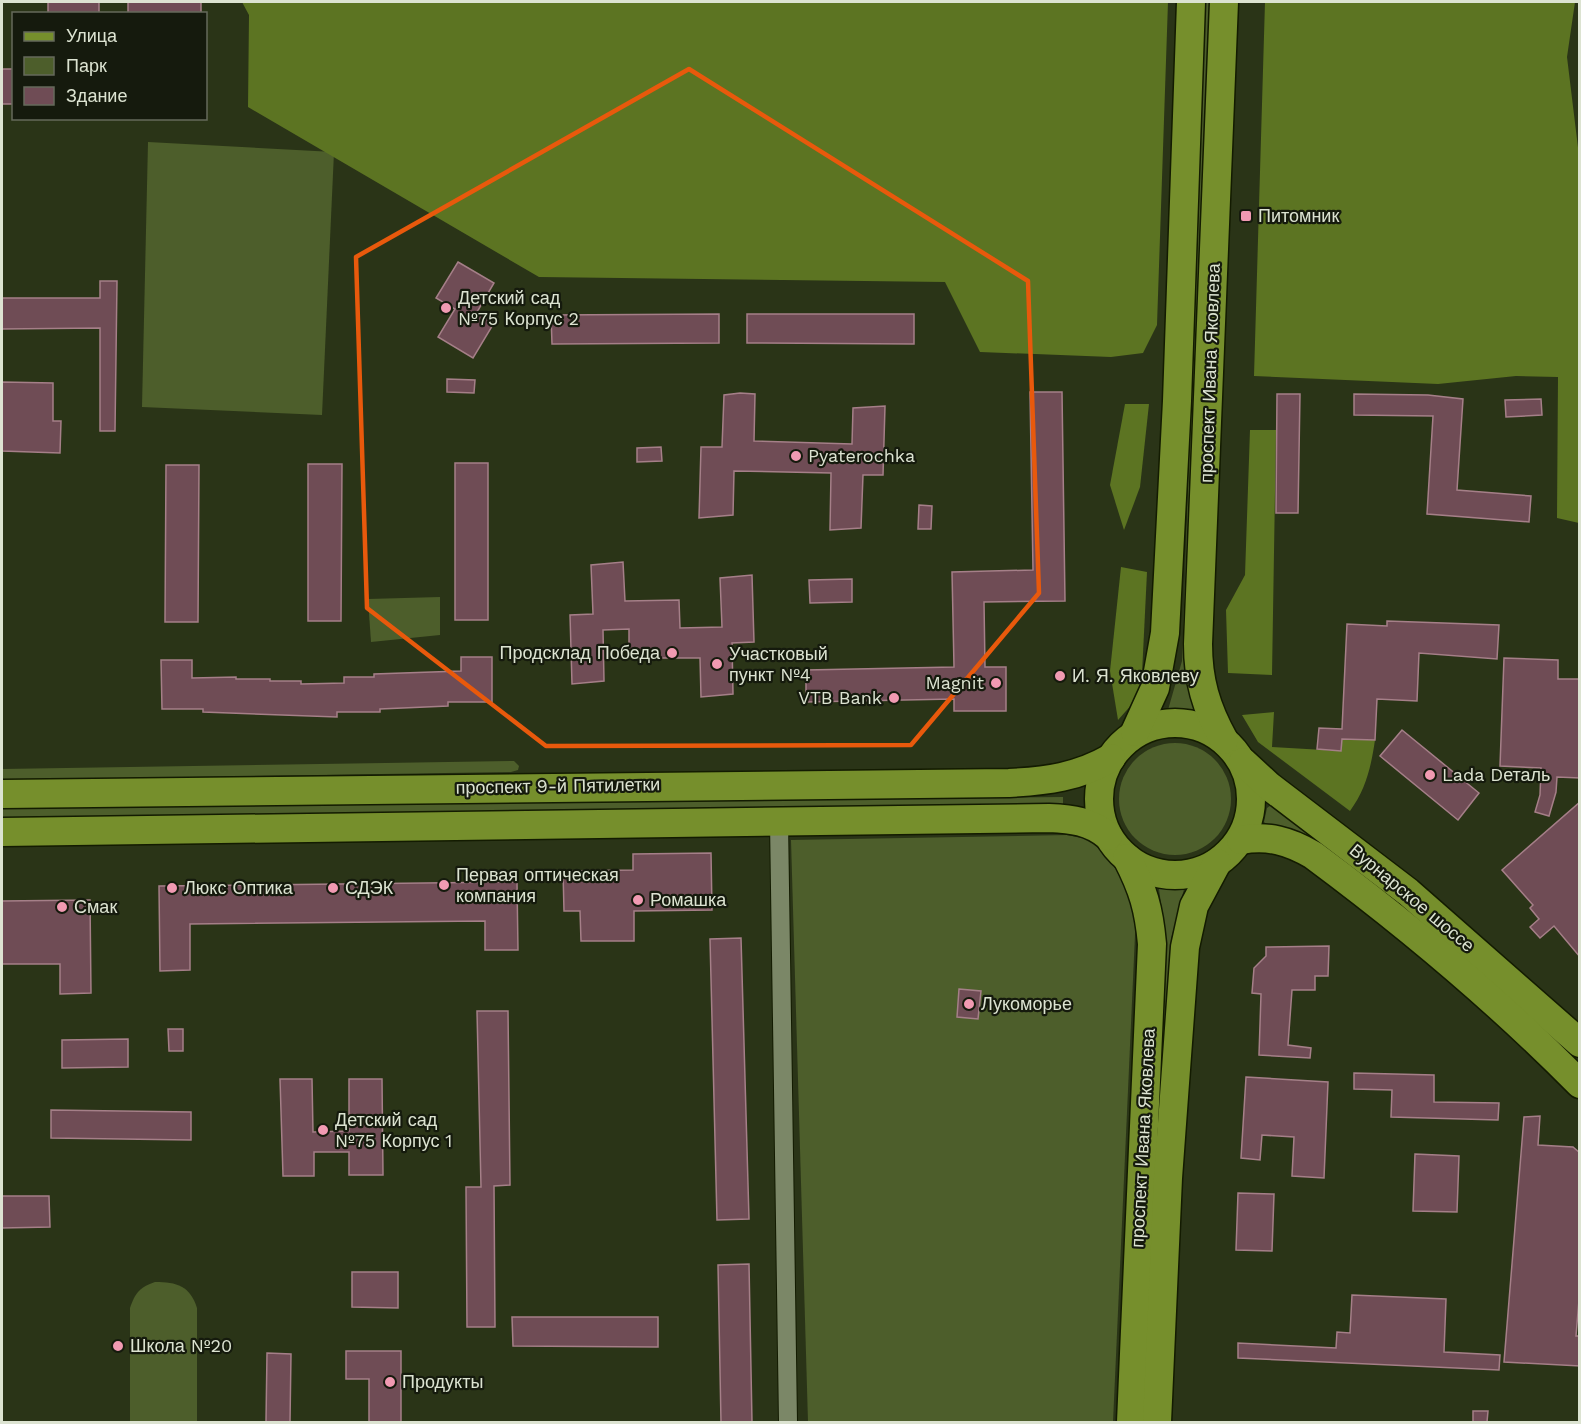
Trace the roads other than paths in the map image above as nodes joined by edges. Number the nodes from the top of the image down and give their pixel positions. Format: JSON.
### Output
{"nodes":[{"id":1,"x":1191,"y":2,"type":"edge"},
{"id":2,"x":1224,"y":2,"type":"edge"},
{"id":3,"x":1135,"y":732,"type":"junction"},
{"id":4,"x":1232,"y":749,"type":"junction"},
{"id":5,"x":1111,"y":758,"type":"junction"},
{"id":6,"x":2,"y":794,"type":"edge"},
{"id":7,"x":779,"y":821,"type":"junction"},
{"id":8,"x":2,"y":832,"type":"edge"},
{"id":9,"x":1108,"y":836,"type":"junction"},
{"id":10,"x":1241,"y":840,"type":"junction"},
{"id":11,"x":1126,"y":858,"type":"junction"},
{"id":12,"x":1217,"y":863,"type":"junction"},
{"id":13,"x":1535,"y":1002,"type":"junction"},
{"id":14,"x":1516,"y":1024,"type":"junction"},
{"id":15,"x":1580,"y":1043,"type":"edge"},
{"id":16,"x":1580,"y":1084,"type":"edge"},
{"id":17,"x":788,"y":1422,"type":"edge"},
{"id":18,"x":1131,"y":1422,"type":"edge"},
{"id":19,"x":1157,"y":1422,"type":"edge"}],
"edges":[{"from":1,"to":3,"type":"main road","name":"проспект Ивана Яковлева"},
{"from":2,"to":4,"type":"main road","name":"проспект Ивана Яковлева"},
{"from":3,"to":4,"type":"main road"},
{"from":3,"to":5,"type":"main road"},
{"from":4,"to":10,"type":"main road"},
{"from":4,"to":13,"type":"main road","name":"Вурнарское шоссе"},
{"from":5,"to":6,"type":"main road","name":"проспект 9-й Пятилетки"},
{"from":5,"to":9,"type":"main road"},
{"from":7,"to":8,"type":"main road"},
{"from":7,"to":9,"type":"main road"},
{"from":7,"to":17,"type":"street"},
{"from":9,"to":11,"type":"main road"},
{"from":10,"to":12,"type":"main road"},
{"from":10,"to":14,"type":"main road","name":"Вурнарское шоссе"},
{"from":11,"to":12,"type":"main road"},
{"from":11,"to":18,"type":"main road","name":"проспект Ивана Яковлева"},
{"from":12,"to":19,"type":"main road","name":"проспект Ивана Яковлева"},
{"from":13,"to":14,"type":"main road"},
{"from":13,"to":15,"type":"main road","name":"Вурнарское шоссе"},
{"from":14,"to":16,"type":"main road","name":"Вурнарское шоссе"}]}
